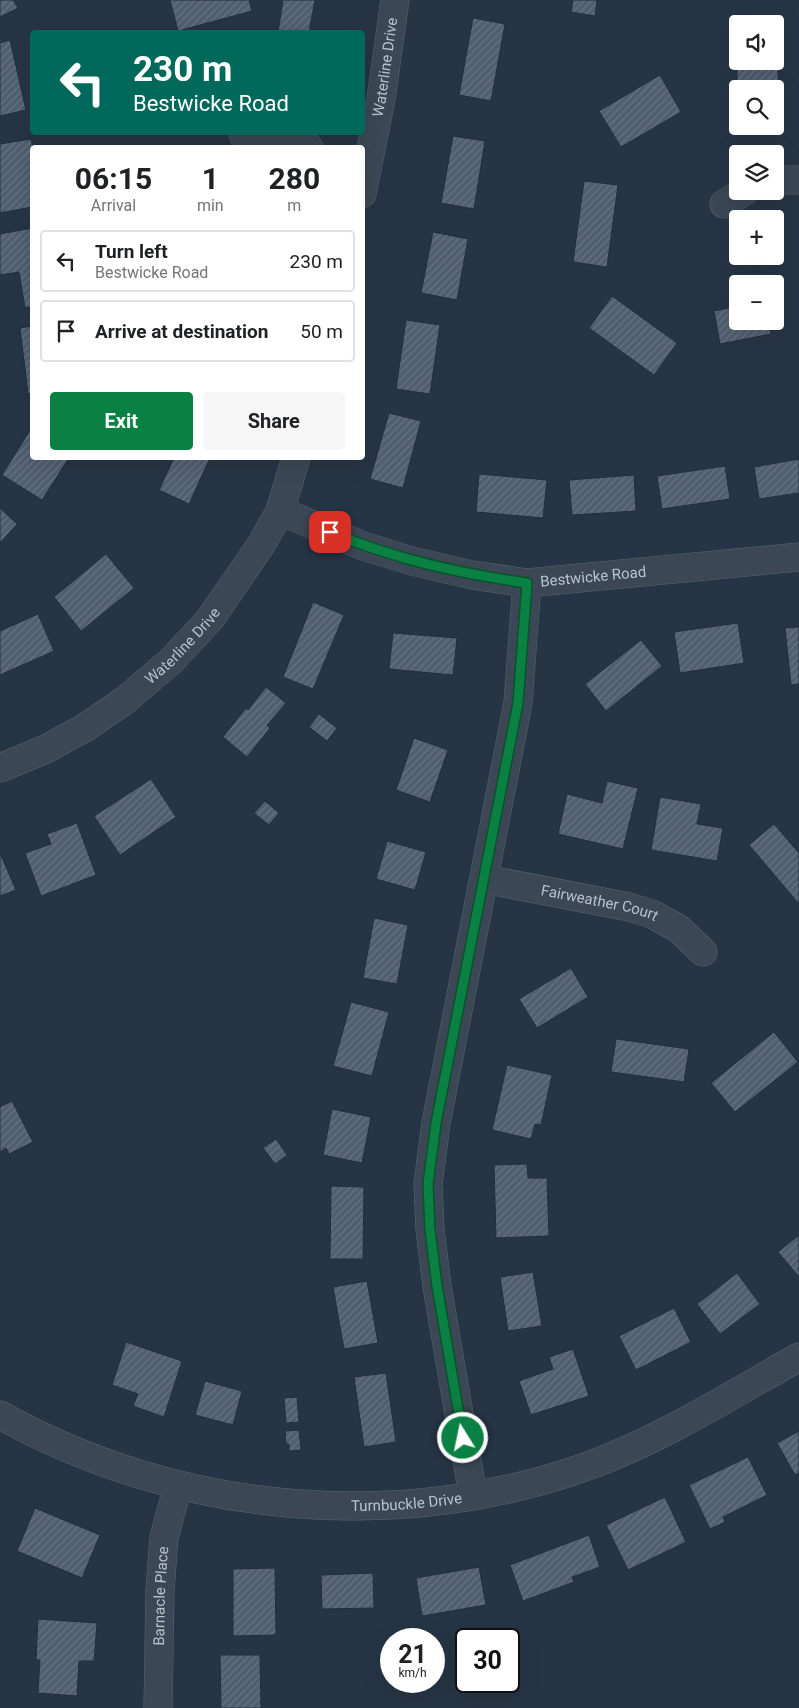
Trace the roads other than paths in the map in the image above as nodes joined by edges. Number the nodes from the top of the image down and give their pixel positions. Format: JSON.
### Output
{"nodes":[{"id":1,"x":396,"y":0,"type":"edge"},
{"id":2,"x":242,"y":135,"type":"dead end"},
{"id":3,"x":294,"y":145,"type":"edge"},
{"id":4,"x":366,"y":158,"type":"edge"},
{"id":5,"x":784,"y":180,"type":"edge"},
{"id":6,"x":799,"y":180,"type":"edge"},
{"id":7,"x":295,"y":460,"type":"edge"},
{"id":8,"x":280,"y":511,"type":"junction"},
{"id":9,"x":799,"y":557,"type":"edge"},
{"id":10,"x":527,"y":583,"type":"junction"},
{"id":11,"x":0,"y":768,"type":"edge"},
{"id":12,"x":484,"y":879,"type":"junction"},
{"id":13,"x":703,"y":952,"type":"dead end"},
{"id":14,"x":799,"y":1357,"type":"edge"},
{"id":15,"x":0,"y":1415,"type":"edge"},
{"id":16,"x":178,"y":1484,"type":"junction"},
{"id":17,"x":473,"y":1495,"type":"junction"},
{"id":18,"x":158,"y":1708,"type":"edge"}],
"edges":[{"from":1,"to":4,"type":"street","name":"Waterline Drive"},
{"from":2,"to":3,"type":"street"},
{"from":5,"to":6,"type":"street"},
{"from":7,"to":8,"type":"street","name":"Waterline Drive"},
{"from":8,"to":10,"type":"street","name":"Bestwicke Road"},
{"from":8,"to":11,"type":"street","name":"Waterline Drive"},
{"from":9,"to":10,"type":"street","name":"Bestwicke Road"},
{"from":10,"to":12,"type":"street"},
{"from":12,"to":13,"type":"street","name":"Fairweather Court"},
{"from":12,"to":17,"type":"street"},
{"from":14,"to":17,"type":"street","name":"Turnbuckle Drive"},
{"from":15,"to":16,"type":"street","name":"Turnbuckle Drive"},
{"from":16,"to":17,"type":"street","name":"Turnbuckle Drive"},
{"from":16,"to":18,"type":"street","name":"Barnacle Place"}]}
